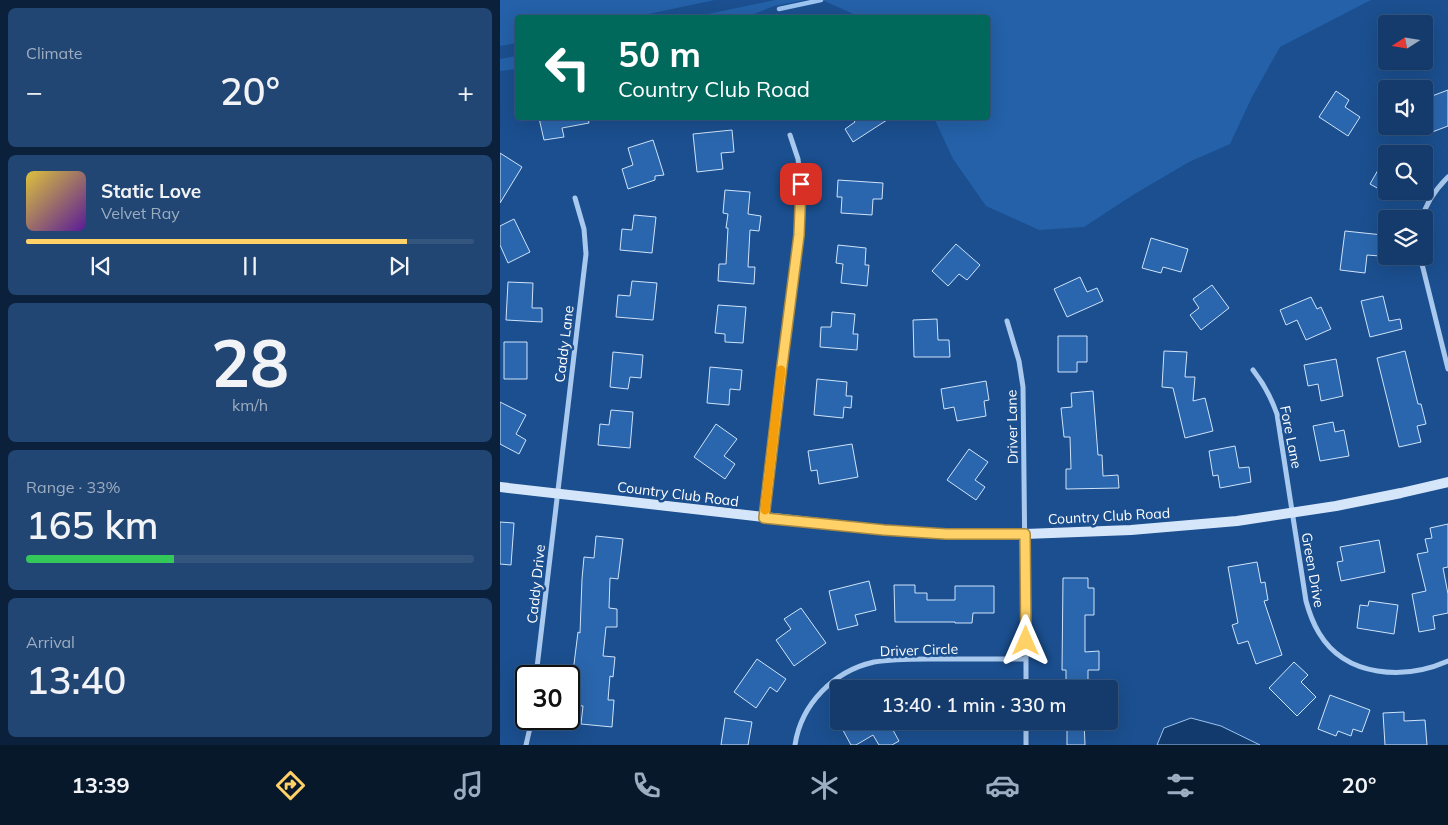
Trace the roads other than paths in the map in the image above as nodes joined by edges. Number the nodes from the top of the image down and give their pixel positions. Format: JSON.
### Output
{"nodes":[{"id":1,"x":790,"y":134,"type":"dead end"},
{"id":2,"x":1448,"y":177,"type":"edge"},
{"id":3,"x":575,"y":198,"type":"dead end"},
{"id":4,"x":1426,"y":210,"type":"edge"},
{"id":5,"x":1422,"y":265,"type":"edge"},
{"id":6,"x":1007,"y":321,"type":"dead end"},
{"id":7,"x":1448,"y":369,"type":"edge"},
{"id":8,"x":1253,"y":370,"type":"dead end"},
{"id":9,"x":1448,"y":482,"type":"edge"},
{"id":10,"x":500,"y":487,"type":"edge"},
{"id":11,"x":558,"y":494,"type":"junction"},
{"id":12,"x":1292,"y":514,"type":"junction"},
{"id":13,"x":764,"y":518,"type":"junction"},
{"id":14,"x":1025,"y":534,"type":"junction"},
{"id":15,"x":1026,"y":659,"type":"junction"},
{"id":16,"x":1448,"y":661,"type":"edge"},
{"id":17,"x":537,"y":665,"type":"edge"},
{"id":18,"x":1026,"y":680,"type":"edge"},
{"id":19,"x":529,"y":730,"type":"edge"},
{"id":20,"x":1026,"y":730,"type":"edge"},
{"id":21,"x":526,"y":745,"type":"edge"},
{"id":22,"x":796,"y":745,"type":"edge"},
{"id":23,"x":1026,"y":745,"type":"edge"}],
"edges":[{"from":1,"to":13,"type":"street"},
{"from":2,"to":4,"type":"street"},
{"from":3,"to":11,"type":"street","name":"Caddy Lane"},
{"from":5,"to":7,"type":"street"},
{"from":6,"to":14,"type":"street","name":"Driver Lane"},
{"from":8,"to":12,"type":"street","name":"Fore Lane"},
{"from":9,"to":12,"type":"street","name":"Country Club Road"},
{"from":10,"to":11,"type":"street","name":"Country Club Road"},
{"from":11,"to":13,"type":"street","name":"Country Club Road"},
{"from":11,"to":17,"type":"street","name":"Caddy Drive"},
{"from":12,"to":14,"type":"street","name":"Country Club Road"},
{"from":12,"to":16,"type":"street","name":"Green Drive"},
{"from":13,"to":14,"type":"street","name":"Country Club Road"},
{"from":14,"to":15,"type":"street"},
{"from":15,"to":18,"type":"street"},
{"from":15,"to":22,"type":"street","name":"Driver Circle"},
{"from":19,"to":21,"type":"street"},
{"from":20,"to":23,"type":"street"}]}
